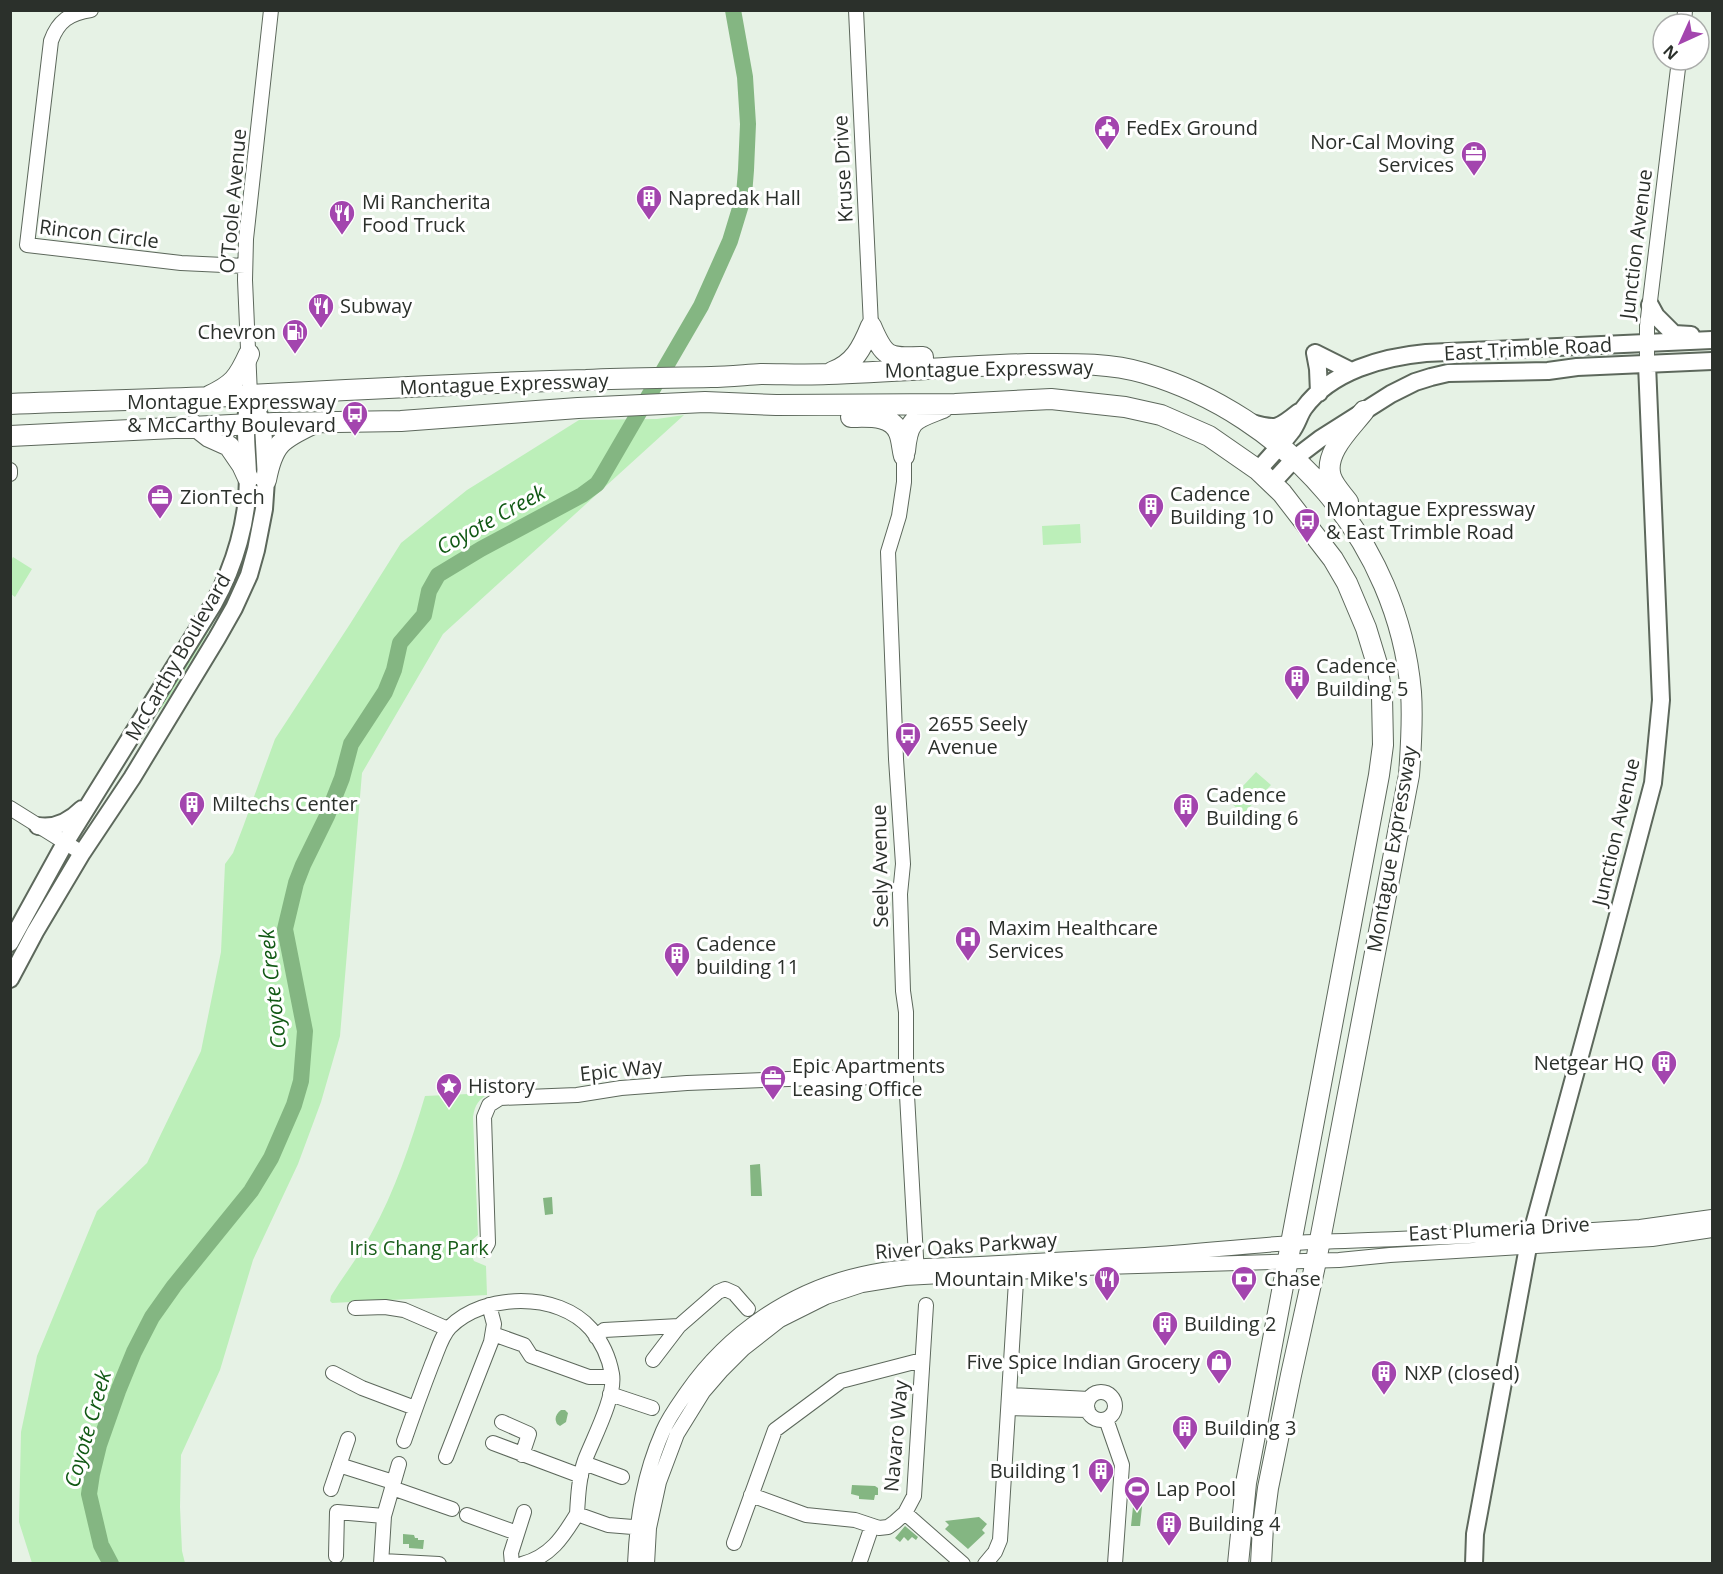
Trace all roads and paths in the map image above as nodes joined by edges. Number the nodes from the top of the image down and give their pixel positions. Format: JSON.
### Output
{"nodes":[{"id":1,"x":91,"y":10,"type":"edge"},
{"id":2,"x":271,"y":10,"type":"edge"},
{"id":3,"x":856,"y":10,"type":"edge"},
{"id":4,"x":1678,"y":72,"type":"edge"},
{"id":5,"x":245,"y":266,"type":"junction"},
{"id":6,"x":1650,"y":305,"type":"junction"},
{"id":7,"x":871,"y":326,"type":"junction"},
{"id":8,"x":1713,"y":338,"type":"edge"},
{"id":9,"x":1647,"y":344,"type":"junction"},
{"id":10,"x":249,"y":354,"type":"junction"},
{"id":11,"x":1713,"y":361,"type":"edge"},
{"id":12,"x":1647,"y":364,"type":"junction"},
{"id":13,"x":991,"y":365,"type":"junction"},
{"id":14,"x":1351,"y":371,"type":"junction"},
{"id":15,"x":826,"y":374,"type":"junction"},
{"id":16,"x":1319,"y":393,"type":"junction"},
{"id":17,"x":250,"y":395,"type":"junction"},
{"id":18,"x":206,"y":397,"type":"junction"},
{"id":19,"x":13,"y":404,"type":"edge"},
{"id":20,"x":955,"y":404,"type":"junction"},
{"id":21,"x":776,"y":405,"type":"junction"},
{"id":22,"x":1304,"y":408,"type":"junction"},
{"id":23,"x":1364,"y":411,"type":"junction"},
{"id":24,"x":318,"y":421,"type":"junction"},
{"id":25,"x":1251,"y":423,"type":"junction"},
{"id":26,"x":254,"y":424,"type":"junction"},
{"id":27,"x":195,"y":426,"type":"junction"},
{"id":28,"x":10,"y":436,"type":"edge"},
{"id":29,"x":1280,"y":444,"type":"junction"},
{"id":30,"x":904,"y":456,"type":"junction"},
{"id":31,"x":1295,"y":458,"type":"junction"},
{"id":32,"x":1265,"y":477,"type":"junction"},
{"id":33,"x":257,"y":479,"type":"junction"},
{"id":34,"x":1366,"y":547,"type":"junction"},
{"id":35,"x":92,"y":800,"type":"junction"},
{"id":36,"x":10,"y":808,"type":"edge"},
{"id":37,"x":38,"y":826,"type":"junction"},
{"id":38,"x":65,"y":843,"type":"junction"},
{"id":39,"x":82,"y":853,"type":"junction"},
{"id":40,"x":10,"y":943,"type":"edge"},
{"id":41,"x":10,"y":978,"type":"edge"},
{"id":42,"x":906,"y":1077,"type":"junction"},
{"id":43,"x":1713,"y":1217,"type":"edge"},
{"id":44,"x":1688,"y":1227,"type":"junction"},
{"id":45,"x":1713,"y":1230,"type":"edge"},
{"id":46,"x":1529,"y":1241,"type":"junction"},
{"id":47,"x":484,"y":1250,"type":"dead end"},
{"id":48,"x":1289,"y":1252,"type":"junction"},
{"id":49,"x":1317,"y":1252,"type":"junction"},
{"id":50,"x":1171,"y":1253,"type":"junction"},
{"id":51,"x":1017,"y":1267,"type":"junction"},
{"id":52,"x":1104,"y":1267,"type":"junction"},
{"id":53,"x":916,"y":1272,"type":"junction"},
{"id":54,"x":489,"y":1305,"type":"junction"},
{"id":55,"x":926,"y":1305,"type":"dead end"},
{"id":56,"x":355,"y":1308,"type":"dead end"},
{"id":57,"x":748,"y":1309,"type":"dead end"},
{"id":58,"x":679,"y":1326,"type":"junction"},
{"id":59,"x":448,"y":1329,"type":"junction"},
{"id":60,"x":493,"y":1334,"type":"junction"},
{"id":61,"x":596,"y":1336,"type":"junction"},
{"id":62,"x":653,"y":1360,"type":"dead end"},
{"id":63,"x":922,"y":1360,"type":"junction"},
{"id":64,"x":333,"y":1373,"type":"dead end"},
{"id":65,"x":612,"y":1377,"type":"junction"},
{"id":66,"x":610,"y":1394,"type":"junction"},
{"id":67,"x":1009,"y":1401,"type":"junction"},
{"id":68,"x":1088,"y":1404,"type":"junction"},
{"id":69,"x":415,"y":1408,"type":"junction"},
{"id":70,"x":652,"y":1408,"type":"dead end"},
{"id":71,"x":1106,"y":1419,"type":"junction"},
{"id":72,"x":502,"y":1422,"type":"dead end"},
{"id":73,"x":348,"y":1439,"type":"dead end"},
{"id":74,"x":404,"y":1441,"type":"dead end"},
{"id":75,"x":493,"y":1443,"type":"dead end"},
{"id":76,"x":522,"y":1455,"type":"junction"},
{"id":77,"x":446,"y":1457,"type":"dead end"},
{"id":78,"x":399,"y":1464,"type":"dead end"},
{"id":79,"x":339,"y":1465,"type":"junction"},
{"id":80,"x":583,"y":1469,"type":"junction"},
{"id":81,"x":622,"y":1477,"type":"dead end"},
{"id":82,"x":393,"y":1485,"type":"junction"},
{"id":83,"x":330,"y":1489,"type":"dead end"},
{"id":84,"x":751,"y":1494,"type":"junction"},
{"id":85,"x":452,"y":1509,"type":"dead end"},
{"id":86,"x":524,"y":1512,"type":"dead end"},
{"id":87,"x":905,"y":1513,"type":"junction"},
{"id":88,"x":577,"y":1514,"type":"junction"},
{"id":89,"x":467,"y":1515,"type":"dead end"},
{"id":90,"x":384,"y":1516,"type":"junction"},
{"id":91,"x":872,"y":1526,"type":"junction"},
{"id":92,"x":643,"y":1528,"type":"junction"},
{"id":93,"x":517,"y":1533,"type":"junction"},
{"id":94,"x":734,"y":1544,"type":"dead end"},
{"id":95,"x":336,"y":1556,"type":"dead end"},
{"id":96,"x":382,"y":1562,"type":"edge"},
{"id":97,"x":439,"y":1563,"type":"edge"},
{"id":98,"x":512,"y":1563,"type":"edge"},
{"id":99,"x":522,"y":1563,"type":"edge"},
{"id":100,"x":635,"y":1563,"type":"edge"},
{"id":101,"x":647,"y":1563,"type":"edge"},
{"id":102,"x":859,"y":1563,"type":"edge"},
{"id":103,"x":963,"y":1563,"type":"edge"},
{"id":104,"x":985,"y":1563,"type":"edge"},
{"id":105,"x":1115,"y":1563,"type":"edge"},
{"id":106,"x":1238,"y":1563,"type":"edge"},
{"id":107,"x":1261,"y":1563,"type":"edge"},
{"id":108,"x":1474,"y":1563,"type":"edge"}],
"edges":[{"from":1,"to":5,"type":"street","name":"Rincon Circle"},
{"from":2,"to":5,"type":"street","name":"O’Toole Avenue"},
{"from":3,"to":7,"type":"street","name":"Kruse Drive"},
{"from":4,"to":6,"type":"street","name":"Junction Avenue"},
{"from":5,"to":10,"type":"street","name":"O’Toole Avenue"},
{"from":6,"to":8,"type":"main road"},
{"from":6,"to":9,"type":"street","name":"Junction Avenue"},
{"from":7,"to":13,"type":"highway"},
{"from":7,"to":15,"type":"highway"},
{"from":8,"to":9,"type":"main road","name":"East Trimble Road"},
{"from":9,"to":12,"type":"street","name":"Junction Avenue"},
{"from":9,"to":14,"type":"main road","name":"East Trimble Road"},
{"from":10,"to":17,"type":"street","name":"O’Toole Avenue"},
{"from":10,"to":18,"type":"highway"},
{"from":11,"to":12,"type":"main road","name":"East Trimble Road"},
{"from":12,"to":23,"type":"main road","name":"East Trimble Road"},
{"from":12,"to":46,"type":"main road","name":"Junction Avenue"},
{"from":13,"to":15,"type":"highway","name":"Montague Expressway"},
{"from":13,"to":25,"type":"highway","name":"Montague Expressway"},
{"from":14,"to":16,"type":"main road","name":"East Trimble Road"},
{"from":14,"to":16,"type":"main road"},
{"from":15,"to":17,"type":"highway","name":"Montague Expressway"},
{"from":16,"to":22,"type":"main road","name":"East Trimble Road"},
{"from":17,"to":18,"type":"highway","name":"Montague Expressway"},
{"from":17,"to":26,"type":"main road","name":"McCarthy Boulevard"},
{"from":18,"to":19,"type":"highway","name":"Montague Expressway"},
{"from":20,"to":21,"type":"highway","name":"Montague Expressway"},
{"from":20,"to":30,"type":"highway"},
{"from":20,"to":32,"type":"highway","name":"Montague Expressway"},
{"from":21,"to":24,"type":"highway","name":"Montague Expressway"},
{"from":21,"to":30,"type":"highway"},
{"from":22,"to":25,"type":"main road","name":"East Trimble Road"},
{"from":22,"to":29,"type":"main road","name":"East Trimble Road"},
{"from":23,"to":31,"type":"main road","name":"East Trimble Road"},
{"from":23,"to":34,"type":"highway"},
{"from":24,"to":26,"type":"highway","name":"Montague Expressway"},
{"from":24,"to":33,"type":"highway"},
{"from":25,"to":29,"type":"highway","name":"Montague Expressway"},
{"from":26,"to":27,"type":"highway","name":"Montague Expressway"},
{"from":26,"to":33,"type":"main road","name":"McCarthy Boulevard"},
{"from":27,"to":28,"type":"highway","name":"Montague Expressway"},
{"from":27,"to":33,"type":"highway"},
{"from":29,"to":31,"type":"highway","name":"Montague Expressway"},
{"from":29,"to":32,"type":"main road","name":"East Trimble Road"},
{"from":30,"to":42,"type":"street","name":"Seely Avenue"},
{"from":31,"to":32,"type":"main road","name":"East Trimble Road"},
{"from":31,"to":34,"type":"highway","name":"Montague Expressway"},
{"from":32,"to":48,"type":"highway","name":"Montague Expressway"},
{"from":33,"to":35,"type":"main road","name":"McCarthy Boulevard"},
{"from":33,"to":39,"type":"main road","name":"McCarthy Boulevard"},
{"from":34,"to":49,"type":"highway","name":"Montague Expressway"},
{"from":35,"to":37,"type":"main road"},
{"from":35,"to":38,"type":"main road","name":"McCarthy Boulevard"},
{"from":36,"to":37,"type":"street"},
{"from":37,"to":38,"type":"street"},
{"from":38,"to":39,"type":"street"},
{"from":38,"to":40,"type":"main road","name":"McCarthy Boulevard"},
{"from":39,"to":41,"type":"main road","name":"McCarthy Boulevard"},
{"from":42,"to":47,"type":"street","name":"Epic Way"},
{"from":42,"to":53,"type":"street","name":"Seely Avenue"},
{"from":43,"to":44,"type":"street","name":"East Plumeria Drive"},
{"from":44,"to":45,"type":"street","name":"East Plumeria Drive"},
{"from":44,"to":46,"type":"street","name":"East Plumeria Drive"},
{"from":46,"to":49,"type":"street","name":"East Plumeria Drive"},
{"from":46,"to":108,"type":"main road","name":"Junction Avenue"},
{"from":48,"to":49,"type":"street","name":"East Plumeria Drive"},
{"from":48,"to":50,"type":"street","name":"River Oaks Parkway"},
{"from":48,"to":52,"type":"street","name":"River Oaks Parkway"},
{"from":48,"to":106,"type":"highway","name":"Montague Expressway"},
{"from":49,"to":107,"type":"highway","name":"Montague Expressway"},
{"from":50,"to":51,"type":"street","name":"River Oaks Parkway"},
{"from":50,"to":52,"type":"street"},
{"from":51,"to":52,"type":"street","name":"River Oaks Parkway"},
{"from":51,"to":53,"type":"street","name":"River Oaks Parkway"},
{"from":51,"to":67,"type":"street"},
{"from":53,"to":92,"type":"street","name":"River Oaks Parkway"},
{"from":54,"to":59,"type":"street"},
{"from":54,"to":60,"type":"street"},
{"from":54,"to":61,"type":"street"},
{"from":55,"to":63,"type":"street","name":"Navaro Way"},
{"from":56,"to":59,"type":"street"},
{"from":57,"to":58,"type":"street"},
{"from":58,"to":61,"type":"street"},
{"from":58,"to":62,"type":"street"},
{"from":59,"to":69,"type":"street"},
{"from":60,"to":65,"type":"street"},
{"from":60,"to":77,"type":"street"},
{"from":61,"to":65,"type":"street"},
{"from":63,"to":84,"type":"street"},
{"from":63,"to":87,"type":"street","name":"Navaro Way"},
{"from":64,"to":69,"type":"street"},
{"from":65,"to":66,"type":"street"},
{"from":66,"to":70,"type":"street"},
{"from":66,"to":80,"type":"street"},
{"from":67,"to":68,"type":"street"},
{"from":67,"to":104,"type":"street"},
{"from":68,"to":71,"type":"street"},
{"from":68,"to":71,"type":"street"},
{"from":69,"to":74,"type":"street"},
{"from":71,"to":105,"type":"street"},
{"from":72,"to":76,"type":"street"},
{"from":73,"to":79,"type":"street"},
{"from":75,"to":76,"type":"street"},
{"from":76,"to":80,"type":"street"},
{"from":78,"to":82,"type":"street"},
{"from":79,"to":82,"type":"street"},
{"from":79,"to":83,"type":"street"},
{"from":80,"to":81,"type":"street"},
{"from":80,"to":88,"type":"street"},
{"from":82,"to":85,"type":"street"},
{"from":82,"to":90,"type":"street"},
{"from":84,"to":91,"type":"street"},
{"from":84,"to":94,"type":"street"},
{"from":86,"to":93,"type":"street"},
{"from":87,"to":91,"type":"street","name":"Navaro Way"},
{"from":87,"to":103,"type":"street"},
{"from":88,"to":92,"type":"street"},
{"from":88,"to":99,"type":"street"},
{"from":89,"to":93,"type":"street"},
{"from":90,"to":95,"type":"street"},
{"from":90,"to":96,"type":"street"},
{"from":91,"to":102,"type":"street"},
{"from":92,"to":100,"type":"street","name":"River Oaks Parkway"},
{"from":92,"to":101,"type":"street","name":"River Oaks Parkway"},
{"from":93,"to":98,"type":"street"},
{"from":96,"to":97,"type":"street"}]}
